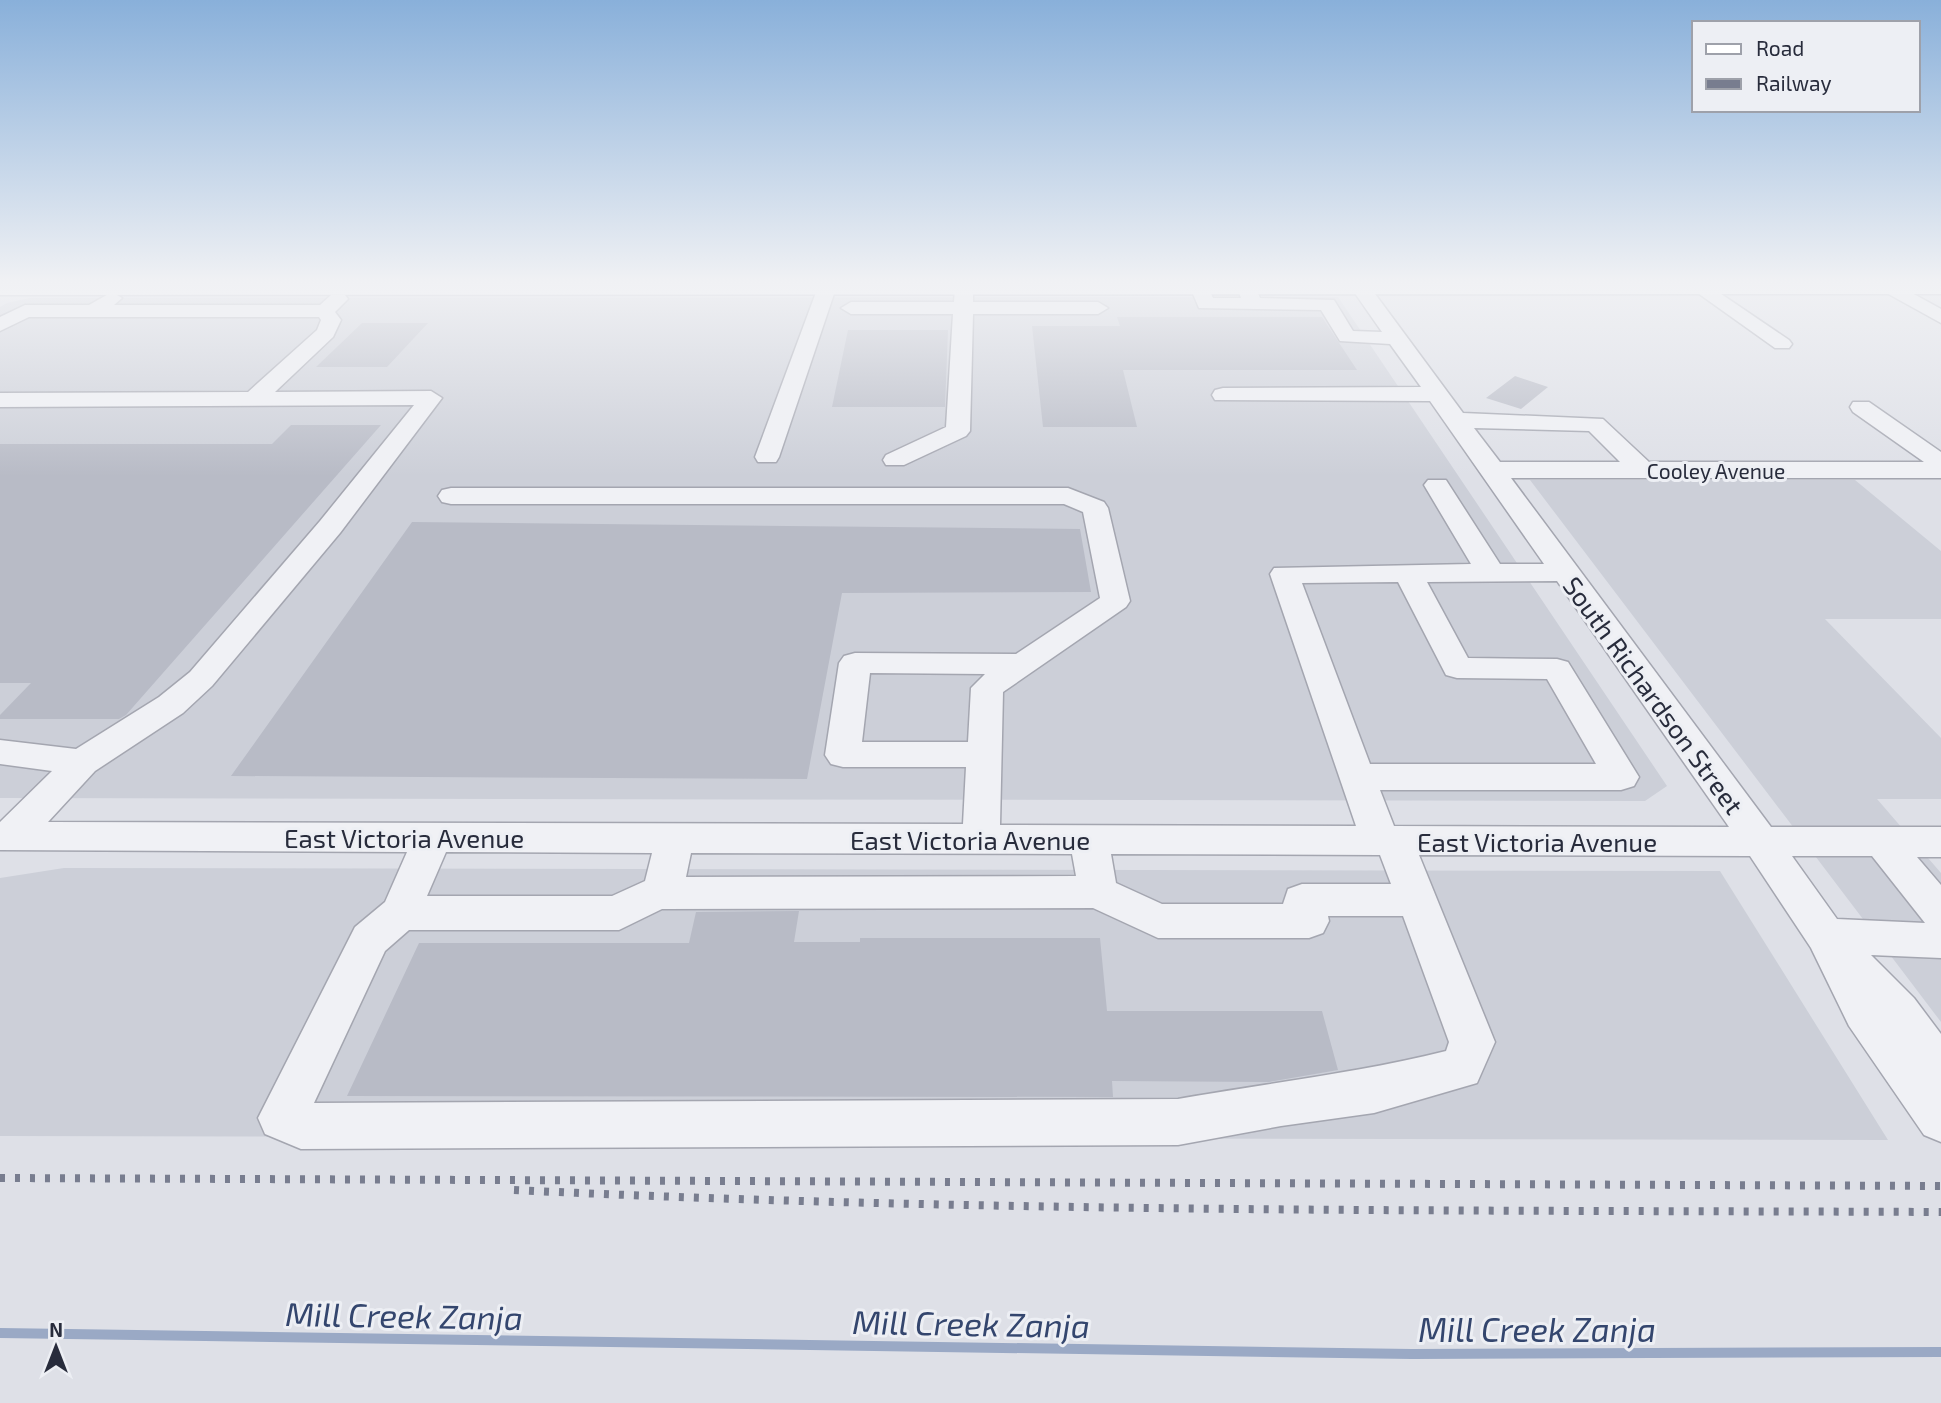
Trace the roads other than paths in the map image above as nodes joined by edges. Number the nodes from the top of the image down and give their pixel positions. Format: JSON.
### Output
{"nodes":[{"id":1,"x":313,"y":344,"type":"edge"},
{"id":2,"x":806,"y":344,"type":"edge"},
{"id":3,"x":959,"y":344,"type":"edge"},
{"id":4,"x":1401,"y":344,"type":"edge"},
{"id":5,"x":1436,"y":394,"type":"junction"},
{"id":6,"x":1223,"y":395,"type":"dead end"},
{"id":7,"x":254,"y":399,"type":"junction"},
{"id":8,"x":0,"y":400,"type":"edge"},
{"id":9,"x":1861,"y":407,"type":"dead end"},
{"id":10,"x":1455,"y":420,"type":"junction"},
{"id":11,"x":767,"y":457,"type":"dead end"},
{"id":12,"x":895,"y":460,"type":"dead end"},
{"id":13,"x":1941,"y":463,"type":"edge"},
{"id":14,"x":1491,"y":470,"type":"junction"},
{"id":15,"x":1642,"y":470,"type":"junction"},
{"id":16,"x":1941,"y":470,"type":"edge"},
{"id":17,"x":1437,"y":485,"type":"dead end"},
{"id":18,"x":451,"y":496,"type":"dead end"},
{"id":19,"x":1491,"y":572,"type":"junction"},
{"id":20,"x":1565,"y":572,"type":"junction"},
{"id":21,"x":1408,"y":573,"type":"junction"},
{"id":22,"x":1022,"y":664,"type":"junction"},
{"id":23,"x":0,"y":752,"type":"edge"},
{"id":24,"x":985,"y":754,"type":"junction"},
{"id":25,"x":82,"y":762,"type":"junction"},
{"id":26,"x":1357,"y":777,"type":"junction"},
{"id":27,"x":6,"y":836,"type":"edge"},
{"id":28,"x":433,"y":837,"type":"junction"},
{"id":29,"x":675,"y":838,"type":"junction"},
{"id":30,"x":846,"y":838,"type":"junction"},
{"id":31,"x":981,"y":839,"type":"junction"},
{"id":32,"x":1089,"y":839,"type":"junction"},
{"id":33,"x":1387,"y":840,"type":"junction"},
{"id":34,"x":1760,"y":841,"type":"junction"},
{"id":35,"x":1882,"y":842,"type":"junction"},
{"id":36,"x":1941,"y":842,"type":"edge"},
{"id":37,"x":840,"y":892,"type":"junction"},
{"id":38,"x":1098,"y":892,"type":"junction"},
{"id":39,"x":662,"y":894,"type":"junction"},
{"id":40,"x":1417,"y":900,"type":"junction"},
{"id":41,"x":400,"y":913,"type":"junction"},
{"id":42,"x":1941,"y":913,"type":"edge"},
{"id":43,"x":1825,"y":936,"type":"junction"},
{"id":44,"x":1941,"y":941,"type":"edge"},
{"id":45,"x":1941,"y":1070,"type":"edge"},
{"id":46,"x":1941,"y":1119,"type":"edge"}],
"edges":[{"from":1,"to":7,"type":"street"},
{"from":2,"to":11,"type":"street"},
{"from":3,"to":12,"type":"street"},
{"from":4,"to":5,"type":"street","name":"South Richardson Street"},
{"from":5,"to":6,"type":"street"},
{"from":5,"to":10,"type":"street","name":"South Richardson Street"},
{"from":7,"to":8,"type":"street"},
{"from":7,"to":25,"type":"street"},
{"from":9,"to":13,"type":"street"},
{"from":10,"to":14,"type":"street","name":"South Richardson Street"},
{"from":10,"to":15,"type":"street"},
{"from":14,"to":15,"type":"street","name":"Cooley Avenue"},
{"from":14,"to":20,"type":"street","name":"South Richardson Street"},
{"from":15,"to":16,"type":"street","name":"Cooley Avenue"},
{"from":17,"to":19,"type":"street"},
{"from":18,"to":22,"type":"street"},
{"from":19,"to":20,"type":"street"},
{"from":19,"to":21,"type":"street"},
{"from":20,"to":34,"type":"street","name":"South Richardson Street"},
{"from":21,"to":26,"type":"street"},
{"from":21,"to":26,"type":"street"},
{"from":22,"to":24,"type":"street"},
{"from":22,"to":24,"type":"street"},
{"from":23,"to":25,"type":"street"},
{"from":24,"to":31,"type":"street"},
{"from":25,"to":27,"type":"street"},
{"from":26,"to":33,"type":"street"},
{"from":27,"to":28,"type":"street","name":"East Victoria Avenue"},
{"from":28,"to":29,"type":"street","name":"East Victoria Avenue"},
{"from":28,"to":41,"type":"street"},
{"from":29,"to":30,"type":"street","name":"East Victoria Avenue"},
{"from":29,"to":39,"type":"street"},
{"from":30,"to":31,"type":"street","name":"East Victoria Avenue"},
{"from":30,"to":37,"type":"street"},
{"from":31,"to":32,"type":"street","name":"East Victoria Avenue"},
{"from":32,"to":33,"type":"street","name":"East Victoria Avenue"},
{"from":32,"to":38,"type":"street"},
{"from":33,"to":34,"type":"street","name":"East Victoria Avenue"},
{"from":33,"to":40,"type":"street"},
{"from":34,"to":35,"type":"street","name":"East Victoria Avenue"},
{"from":34,"to":43,"type":"street","name":"South Richardson Street"},
{"from":35,"to":36,"type":"street","name":"East Victoria Avenue"},
{"from":35,"to":42,"type":"street"},
{"from":37,"to":38,"type":"street"},
{"from":37,"to":39,"type":"street"},
{"from":38,"to":40,"type":"street"},
{"from":39,"to":41,"type":"street"},
{"from":40,"to":41,"type":"street"},
{"from":43,"to":44,"type":"street"},
{"from":43,"to":45,"type":"street"},
{"from":43,"to":46,"type":"street","name":"South Richardson Street"}]}
